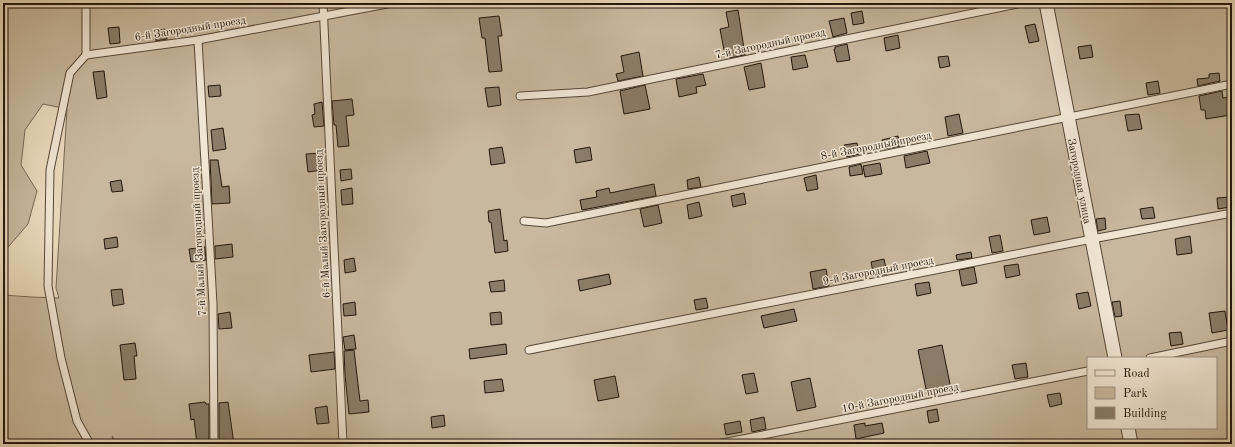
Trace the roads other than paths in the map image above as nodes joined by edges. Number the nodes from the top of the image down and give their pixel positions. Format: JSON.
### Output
{"nodes":[{"id":1,"x":86,"y":3,"type":"edge"},
{"id":2,"x":323,"y":3,"type":"edge"},
{"id":3,"x":392,"y":3,"type":"edge"},
{"id":4,"x":1022,"y":3,"type":"edge"},
{"id":5,"x":1046,"y":3,"type":"edge"},
{"id":6,"x":324,"y":16,"type":"junction"},
{"id":7,"x":198,"y":40,"type":"junction"},
{"id":8,"x":86,"y":55,"type":"junction"},
{"id":9,"x":1232,"y":84,"type":"edge"},
{"id":10,"x":520,"y":96,"type":"dead end"},
{"id":11,"x":1068,"y":118,"type":"junction"},
{"id":12,"x":1232,"y":213,"type":"edge"},
{"id":13,"x":524,"y":221,"type":"dead end"},
{"id":14,"x":1092,"y":239,"type":"junction"},
{"id":15,"x":1232,"y":341,"type":"edge"},
{"id":16,"x":529,"y":350,"type":"dead end"},
{"id":17,"x":1115,"y":357,"type":"edge"},
{"id":18,"x":1155,"y":357,"type":"edge"},
{"id":19,"x":1087,"y":371,"type":"edge"},
{"id":20,"x":1128,"y":429,"type":"edge"},
{"id":21,"x":90,"y":444,"type":"edge"},
{"id":22,"x":214,"y":444,"type":"edge"},
{"id":23,"x":343,"y":444,"type":"edge"},
{"id":24,"x":717,"y":444,"type":"edge"},
{"id":25,"x":1131,"y":444,"type":"edge"}],
"edges":[{"from":1,"to":8,"type":"lane"},
{"from":2,"to":6,"type":"lane","name":"6-й Малый Загородный проезд"},
{"from":3,"to":6,"type":"lane","name":"6-й Загородный проезд"},
{"from":4,"to":10,"type":"lane","name":"7-й Загородный проезд"},
{"from":5,"to":11,"type":"street","name":"Загородная улица"},
{"from":6,"to":7,"type":"lane","name":"6-й Загородный проезд"},
{"from":6,"to":23,"type":"lane","name":"6-й Малый Загородный проезд"},
{"from":7,"to":8,"type":"lane","name":"6-й Загородный проезд"},
{"from":7,"to":22,"type":"lane","name":"7-й Малый Загородный проезд"},
{"from":8,"to":21,"type":"lane"},
{"from":9,"to":11,"type":"lane","name":"8-й Загородный проезд"},
{"from":11,"to":13,"type":"lane","name":"8-й Загородный проезд"},
{"from":11,"to":14,"type":"street","name":"Загородная улица"},
{"from":12,"to":14,"type":"lane","name":"9-й Загородный проезд"},
{"from":14,"to":16,"type":"lane","name":"9-й Загородный проезд"},
{"from":14,"to":17,"type":"street","name":"Загородная улица"},
{"from":15,"to":18,"type":"lane"},
{"from":19,"to":24,"type":"lane","name":"10-й Загородный проезд"},
{"from":20,"to":25,"type":"street"}]}
